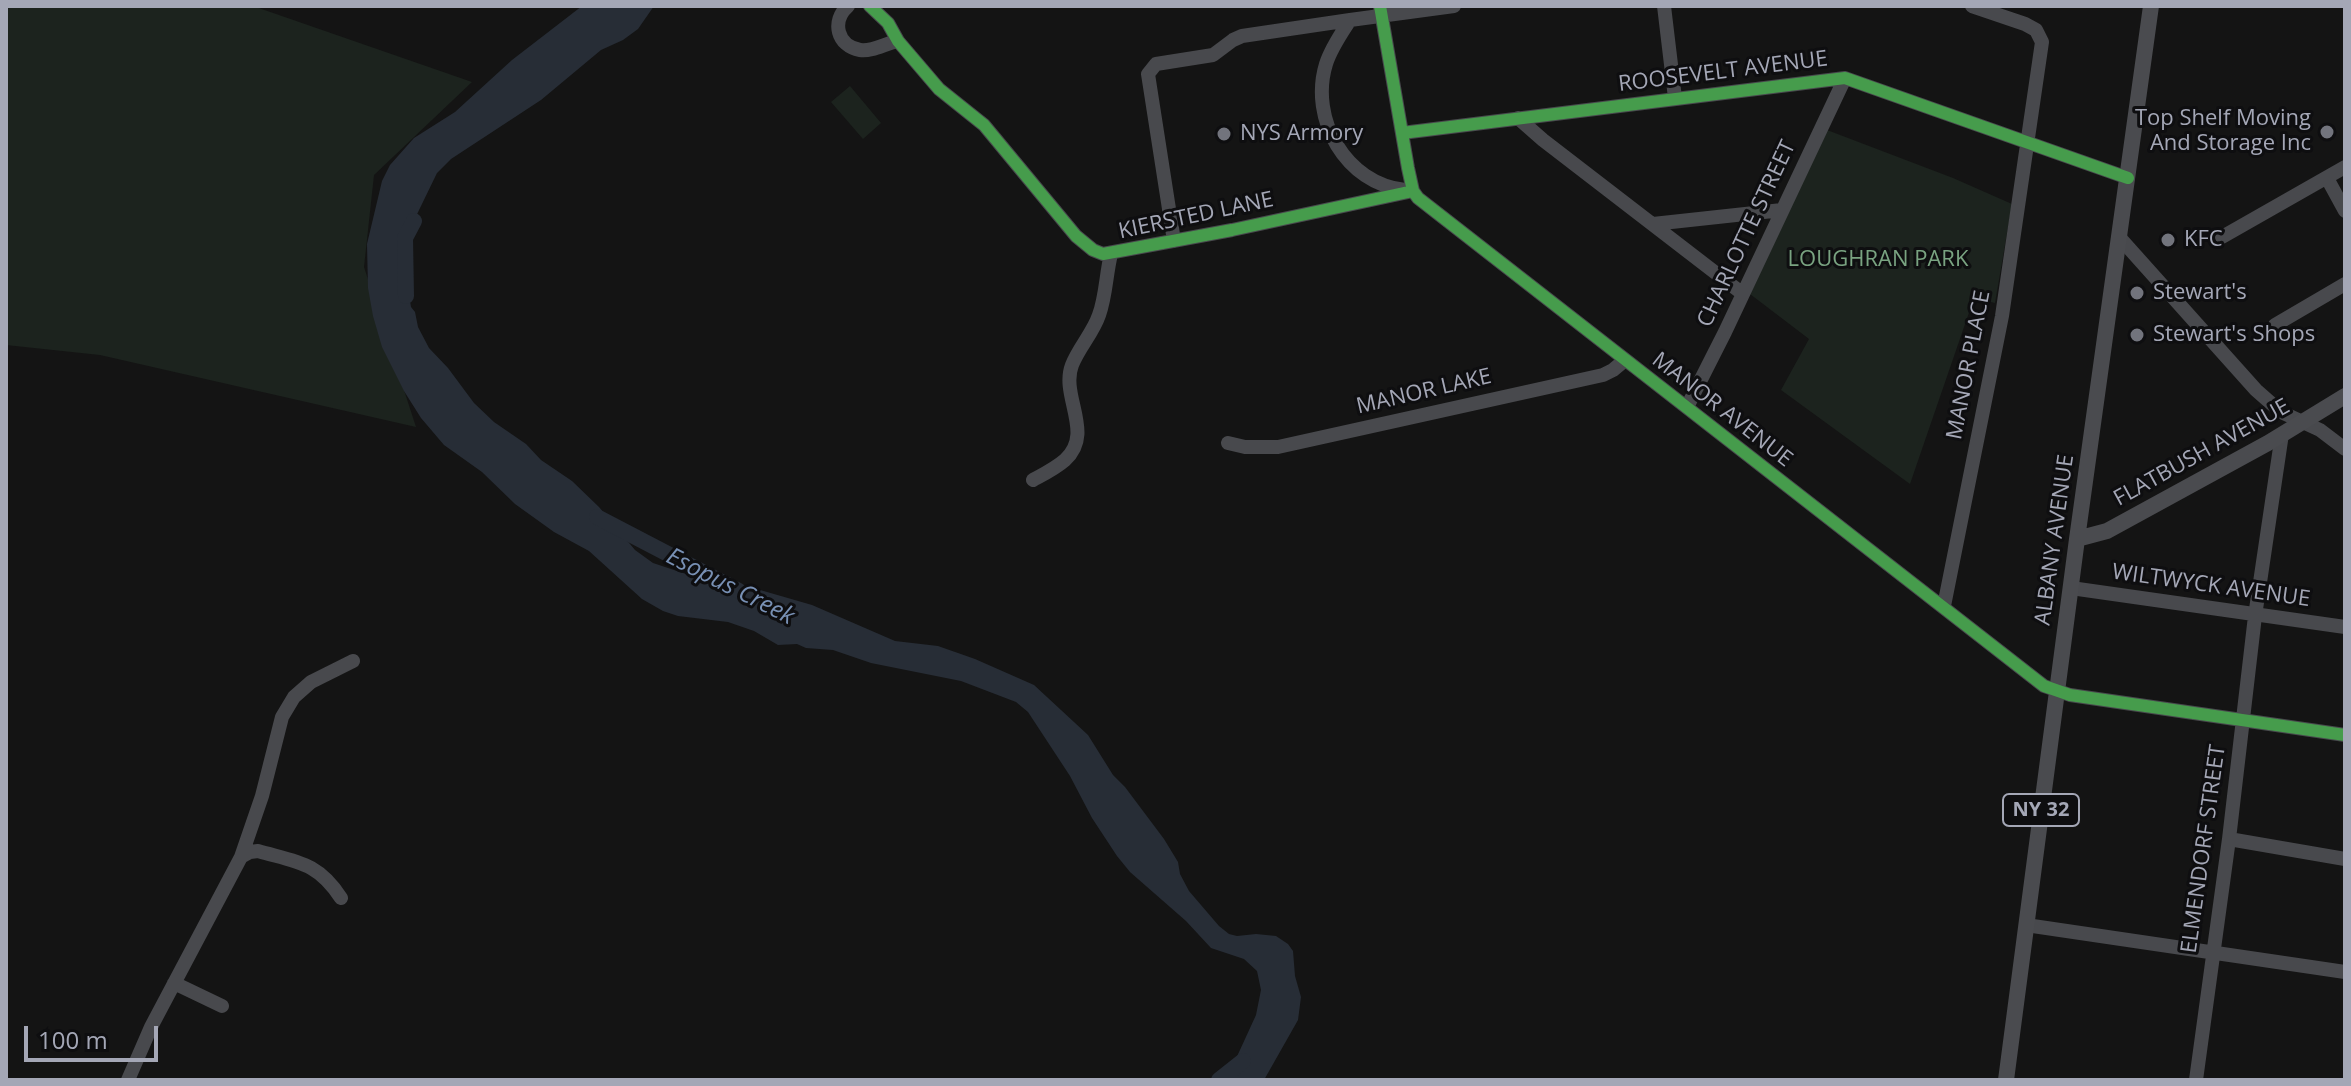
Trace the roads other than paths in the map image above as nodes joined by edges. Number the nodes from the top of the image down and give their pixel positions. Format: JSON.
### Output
{"nodes":[{"id":1,"x":848,"y":6,"type":"edge"},
{"id":2,"x":870,"y":6,"type":"edge"},
{"id":3,"x":1454,"y":6,"type":"edge"},
{"id":4,"x":1664,"y":6,"type":"edge"},
{"id":5,"x":1972,"y":6,"type":"edge"},
{"id":6,"x":2151,"y":6,"type":"edge"},
{"id":7,"x":1381,"y":10,"type":"edge"},
{"id":8,"x":1350,"y":20,"type":"junction"},
{"id":9,"x":898,"y":41,"type":"junction"},
{"id":10,"x":1845,"y":78,"type":"junction"},
{"id":11,"x":1675,"y":98,"type":"junction"},
{"id":12,"x":1518,"y":118,"type":"junction"},
{"id":13,"x":1402,"y":133,"type":"junction"},
{"id":14,"x":2027,"y":141,"type":"junction"},
{"id":15,"x":2345,"y":167,"type":"edge"},
{"id":16,"x":2128,"y":178,"type":"junction"},
{"id":17,"x":2327,"y":178,"type":"junction"},
{"id":18,"x":1413,"y":191,"type":"junction"},
{"id":19,"x":1782,"y":210,"type":"junction"},
{"id":20,"x":2345,"y":211,"type":"edge"},
{"id":21,"x":1653,"y":224,"type":"junction"},
{"id":22,"x":2119,"y":237,"type":"junction"},
{"id":23,"x":2222,"y":237,"type":"dead end"},
{"id":24,"x":1174,"y":241,"type":"junction"},
{"id":25,"x":1111,"y":254,"type":"junction"},
{"id":26,"x":2345,"y":284,"type":"edge"},
{"id":27,"x":1743,"y":294,"type":"junction"},
{"id":28,"x":2275,"y":325,"type":"dead end"},
{"id":29,"x":1625,"y":360,"type":"junction"},
{"id":30,"x":2345,"y":396,"type":"edge"},
{"id":31,"x":1687,"y":407,"type":"junction"},
{"id":32,"x":2302,"y":422,"type":"junction"},
{"id":33,"x":2282,"y":434,"type":"junction"},
{"id":34,"x":1228,"y":443,"type":"dead end"},
{"id":35,"x":2345,"y":449,"type":"edge"},
{"id":36,"x":1033,"y":480,"type":"dead end"},
{"id":37,"x":2077,"y":539,"type":"junction"},
{"id":38,"x":2071,"y":588,"type":"junction"},
{"id":39,"x":1944,"y":606,"type":"junction"},
{"id":40,"x":2255,"y":616,"type":"junction"},
{"id":41,"x":2345,"y":627,"type":"edge"},
{"id":42,"x":353,"y":661,"type":"dead end"},
{"id":43,"x":2057,"y":692,"type":"junction"},
{"id":44,"x":2244,"y":721,"type":"junction"},
{"id":45,"x":2345,"y":735,"type":"edge"},
{"id":46,"x":2229,"y":839,"type":"junction"},
{"id":47,"x":241,"y":857,"type":"junction"},
{"id":48,"x":2345,"y":859,"type":"edge"},
{"id":49,"x":341,"y":898,"type":"dead end"},
{"id":50,"x":2026,"y":925,"type":"junction"},
{"id":51,"x":2213,"y":952,"type":"junction"},
{"id":52,"x":2345,"y":972,"type":"edge"},
{"id":53,"x":174,"y":983,"type":"junction"},
{"id":54,"x":222,"y":1006,"type":"dead end"},
{"id":55,"x":128,"y":1080,"type":"edge"},
{"id":56,"x":2006,"y":1080,"type":"edge"},
{"id":57,"x":2196,"y":1080,"type":"edge"}],
"edges":[{"from":1,"to":9,"type":"street"},
{"from":2,"to":9,"type":"street","name":"KIERSTED LANE"},
{"from":3,"to":7,"type":"street"},
{"from":4,"to":11,"type":"street"},
{"from":5,"to":14,"type":"street","name":"MANOR PLACE"},
{"from":6,"to":16,"type":"main road","name":"ALBANY AVENUE"},
{"from":7,"to":8,"type":"street"},
{"from":7,"to":13,"type":"street"},
{"from":8,"to":18,"type":"street"},
{"from":8,"to":24,"type":"street"},
{"from":9,"to":25,"type":"street","name":"KIERSTED LANE"},
{"from":10,"to":11,"type":"street","name":"ROOSEVELT AVENUE"},
{"from":10,"to":14,"type":"street","name":"ROOSEVELT AVENUE"},
{"from":10,"to":19,"type":"street","name":"CHARLOTTE STREET"},
{"from":11,"to":12,"type":"street","name":"ROOSEVELT AVENUE"},
{"from":12,"to":13,"type":"street","name":"ROOSEVELT AVENUE"},
{"from":12,"to":21,"type":"street"},
{"from":13,"to":18,"type":"street"},
{"from":14,"to":16,"type":"street","name":"ROOSEVELT AVENUE"},
{"from":14,"to":39,"type":"street","name":"MANOR PLACE"},
{"from":15,"to":17,"type":"street"},
{"from":16,"to":22,"type":"main road","name":"ALBANY AVENUE"},
{"from":17,"to":20,"type":"street"},
{"from":17,"to":23,"type":"street"},
{"from":18,"to":24,"type":"street","name":"KIERSTED LANE"},
{"from":18,"to":29,"type":"street","name":"MANOR AVENUE"},
{"from":19,"to":21,"type":"street"},
{"from":19,"to":27,"type":"street","name":"CHARLOTTE STREET"},
{"from":21,"to":27,"type":"street"},
{"from":22,"to":32,"type":"street"},
{"from":22,"to":37,"type":"main road","name":"ALBANY AVENUE"},
{"from":24,"to":25,"type":"street","name":"KIERSTED LANE"},
{"from":25,"to":36,"type":"street"},
{"from":26,"to":28,"type":"street"},
{"from":27,"to":31,"type":"street","name":"CHARLOTTE STREET"},
{"from":29,"to":31,"type":"street","name":"MANOR AVENUE"},
{"from":29,"to":34,"type":"street","name":"MANOR LAKE"},
{"from":30,"to":32,"type":"main road","name":"FLATBUSH AVENUE"},
{"from":31,"to":39,"type":"street","name":"MANOR AVENUE"},
{"from":32,"to":33,"type":"main road","name":"FLATBUSH AVENUE"},
{"from":32,"to":35,"type":"street"},
{"from":33,"to":37,"type":"main road","name":"FLATBUSH AVENUE"},
{"from":33,"to":40,"type":"street","name":"ELMENDORF STREET"},
{"from":37,"to":38,"type":"main road","name":"ALBANY AVENUE","number":"NY 32"},
{"from":38,"to":40,"type":"street","name":"WILTWYCK AVENUE"},
{"from":38,"to":43,"type":"main road","name":"ALBANY AVENUE","number":"NY 32"},
{"from":39,"to":43,"type":"street","name":"MANOR AVENUE"},
{"from":40,"to":41,"type":"street","name":"WILTWYCK AVENUE"},
{"from":40,"to":44,"type":"street","name":"ELMENDORF STREET"},
{"from":42,"to":47,"type":"street"},
{"from":43,"to":44,"type":"street"},
{"from":43,"to":50,"type":"main road","name":"ALBANY AVENUE","number":"NY 32"},
{"from":44,"to":45,"type":"street"},
{"from":44,"to":46,"type":"street","name":"ELMENDORF STREET"},
{"from":46,"to":48,"type":"street"},
{"from":46,"to":51,"type":"street","name":"ELMENDORF STREET"},
{"from":47,"to":49,"type":"street"},
{"from":47,"to":53,"type":"street"},
{"from":50,"to":51,"type":"street"},
{"from":50,"to":56,"type":"main road","name":"ALBANY AVENUE","number":"NY 32"},
{"from":51,"to":52,"type":"street"},
{"from":51,"to":57,"type":"street","name":"ELMENDORF STREET"},
{"from":53,"to":54,"type":"street"},
{"from":53,"to":55,"type":"street"}]}
